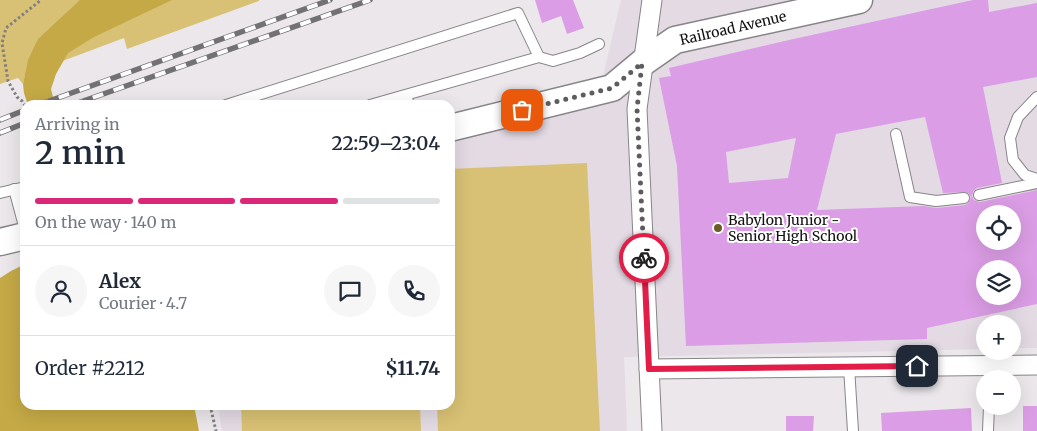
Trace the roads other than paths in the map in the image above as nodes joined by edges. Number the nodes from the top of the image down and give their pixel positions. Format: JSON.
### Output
{"nodes":[{"id":1,"x":652,"y":0,"type":"edge"},
{"id":2,"x":859,"y":0,"type":"edge"},
{"id":3,"x":599,"y":44,"type":"dead end"},
{"id":4,"x":539,"y":57,"type":"junction"},
{"id":5,"x":642,"y":63,"type":"junction"},
{"id":6,"x":1037,"y":97,"type":"edge"},
{"id":7,"x":242,"y":100,"type":"edge"},
{"id":8,"x":407,"y":100,"type":"edge"},
{"id":9,"x":455,"y":127,"type":"edge"},
{"id":10,"x":896,"y":134,"type":"dead end"},
{"id":11,"x":1037,"y":179,"type":"edge"},
{"id":12,"x":1037,"y":183,"type":"edge"},
{"id":13,"x":20,"y":187,"type":"edge"},
{"id":14,"x":14,"y":189,"type":"junction"},
{"id":15,"x":0,"y":193,"type":"edge"},
{"id":16,"x":980,"y":195,"type":"dead end"},
{"id":17,"x":964,"y":198,"type":"dead end"},
{"id":18,"x":20,"y":211,"type":"edge"},
{"id":19,"x":20,"y":237,"type":"edge"},
{"id":20,"x":0,"y":242,"type":"edge"},
{"id":21,"x":1037,"y":365,"type":"edge"},
{"id":22,"x":849,"y":367,"type":"junction"},
{"id":23,"x":649,"y":369,"type":"junction"},
{"id":24,"x":1003,"y":370,"type":"edge"},
{"id":25,"x":976,"y":372,"type":"edge"},
{"id":26,"x":988,"y":415,"type":"edge"},
{"id":27,"x":652,"y":431,"type":"edge"},
{"id":28,"x":853,"y":431,"type":"edge"},
{"id":29,"x":988,"y":431,"type":"edge"}],
"edges":[{"from":1,"to":5,"type":"street"},
{"from":2,"to":5,"type":"main road","name":"Railroad Avenue"},
{"from":3,"to":4,"type":"lane"},
{"from":4,"to":7,"type":"lane"},
{"from":4,"to":8,"type":"lane"},
{"from":5,"to":9,"type":"main road","name":"Railroad Avenue"},
{"from":5,"to":23,"type":"street"},
{"from":6,"to":11,"type":"lane"},
{"from":10,"to":17,"type":"lane"},
{"from":12,"to":16,"type":"lane"},
{"from":13,"to":14,"type":"lane"},
{"from":14,"to":15,"type":"lane"},
{"from":14,"to":18,"type":"lane"},
{"from":19,"to":20,"type":"main road"},
{"from":21,"to":24,"type":"street"},
{"from":22,"to":23,"type":"street"},
{"from":22,"to":25,"type":"street"},
{"from":22,"to":28,"type":"lane"},
{"from":23,"to":27,"type":"street"},
{"from":26,"to":29,"type":"lane"}]}
